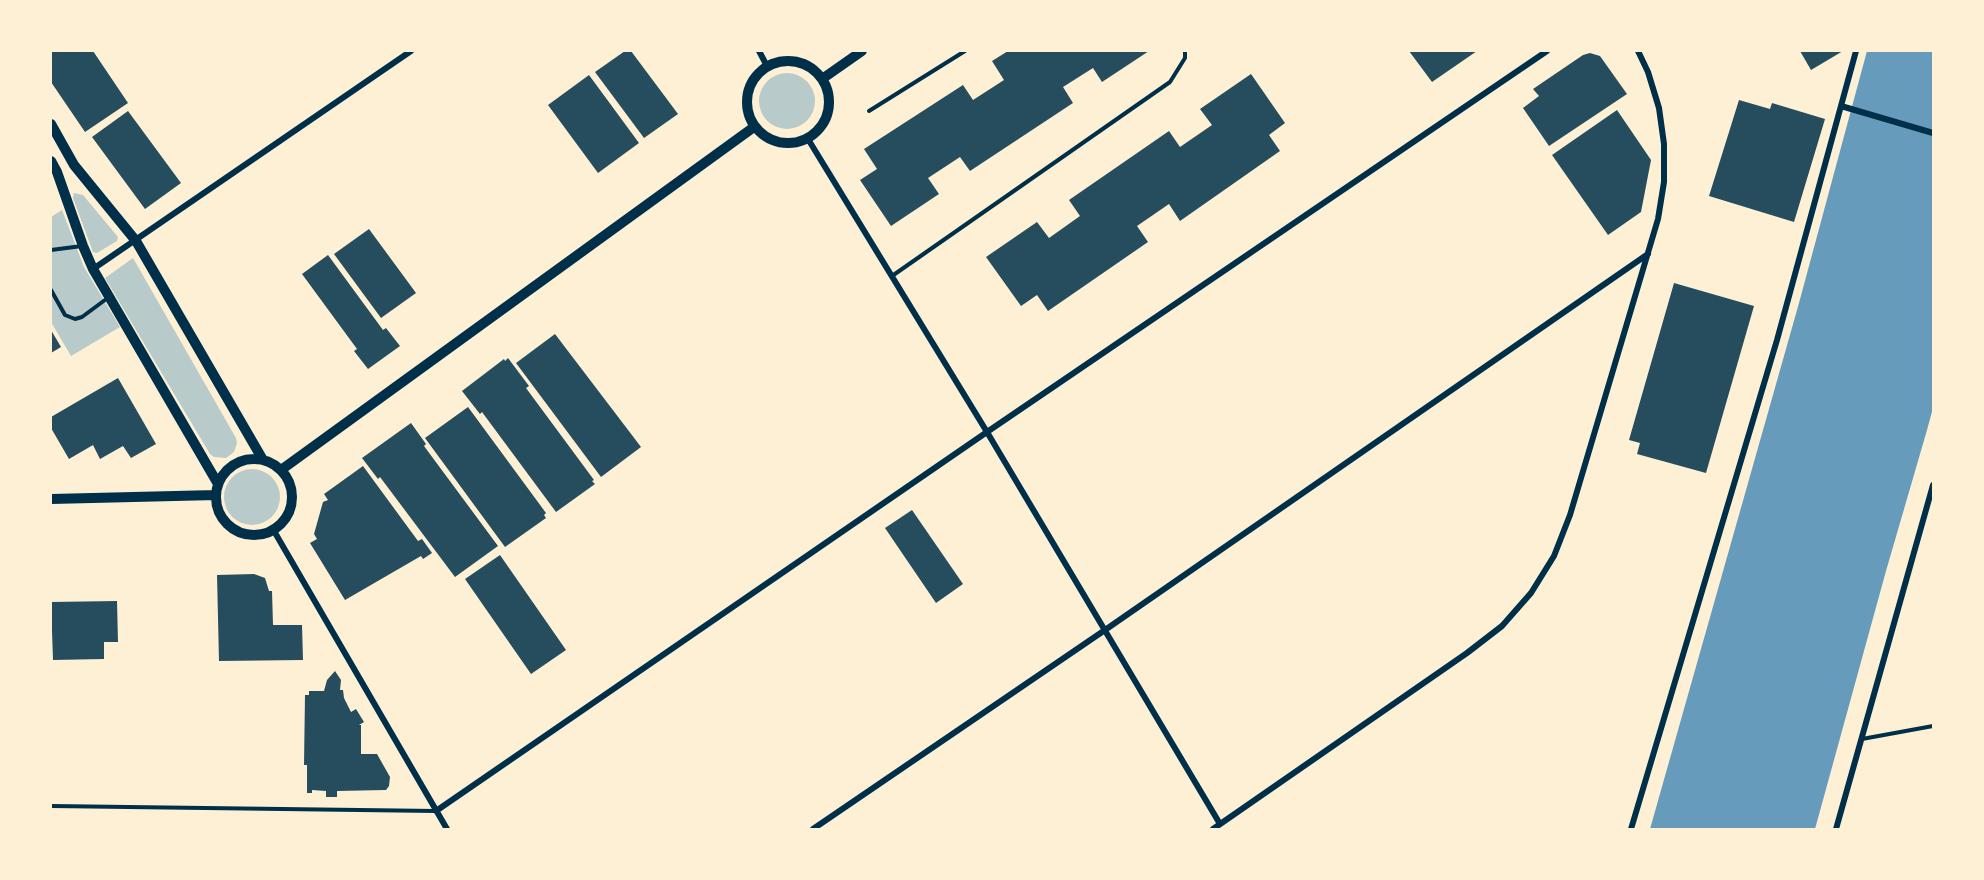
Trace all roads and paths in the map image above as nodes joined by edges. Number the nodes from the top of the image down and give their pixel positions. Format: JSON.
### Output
{"nodes":[{"id":1,"x":411,"y":51,"type":"edge"},
{"id":2,"x":759,"y":51,"type":"edge"},
{"id":3,"x":862,"y":51,"type":"edge"},
{"id":4,"x":965,"y":51,"type":"edge"},
{"id":5,"x":1185,"y":51,"type":"edge"},
{"id":6,"x":1547,"y":51,"type":"edge"},
{"id":7,"x":1638,"y":51,"type":"edge"},
{"id":8,"x":1856,"y":51,"type":"edge"},
{"id":9,"x":768,"y":66,"type":"junction"},
{"id":10,"x":822,"y":79,"type":"junction"},
{"id":11,"x":1841,"y":106,"type":"junction"},
{"id":12,"x":869,"y":111,"type":"dead end"},
{"id":13,"x":51,"y":124,"type":"edge"},
{"id":14,"x":754,"y":127,"type":"junction"},
{"id":15,"x":1933,"y":133,"type":"edge"},
{"id":16,"x":808,"y":139,"type":"junction"},
{"id":17,"x":51,"y":161,"type":"edge"},
{"id":18,"x":136,"y":241,"type":"junction"},
{"id":19,"x":83,"y":246,"type":"junction"},
{"id":20,"x":51,"y":250,"type":"edge"},
{"id":21,"x":1648,"y":254,"type":"junction"},
{"id":22,"x":93,"y":269,"type":"junction"},
{"id":23,"x":892,"y":276,"type":"junction"},
{"id":24,"x":51,"y":290,"type":"edge"},
{"id":25,"x":109,"y":297,"type":"junction"},
{"id":26,"x":987,"y":432,"type":"junction"},
{"id":27,"x":263,"y":460,"type":"junction"},
{"id":28,"x":281,"y":470,"type":"junction"},
{"id":29,"x":1933,"y":485,"type":"edge"},
{"id":30,"x":217,"y":489,"type":"junction"},
{"id":31,"x":51,"y":499,"type":"edge"},
{"id":32,"x":274,"y":531,"type":"junction"},
{"id":33,"x":1105,"y":630,"type":"junction"},
{"id":34,"x":1933,"y":726,"type":"edge"},
{"id":35,"x":1862,"y":739,"type":"junction"},
{"id":36,"x":51,"y":806,"type":"edge"},
{"id":37,"x":436,"y":811,"type":"junction"},
{"id":38,"x":1220,"y":824,"type":"junction"},
{"id":39,"x":447,"y":829,"type":"edge"},
{"id":40,"x":813,"y":829,"type":"edge"},
{"id":41,"x":1213,"y":829,"type":"edge"},
{"id":42,"x":1631,"y":829,"type":"edge"},
{"id":43,"x":1836,"y":829,"type":"edge"}],
"edges":[{"from":1,"to":18,"type":"street"},
{"from":2,"to":9,"type":"street"},
{"from":3,"to":10,"type":"street"},
{"from":4,"to":12,"type":"lane"},
{"from":5,"to":23,"type":"lane"},
{"from":6,"to":26,"type":"street"},
{"from":7,"to":21,"type":"street"},
{"from":8,"to":11,"type":"street"},
{"from":9,"to":10,"type":"street"},
{"from":9,"to":14,"type":"street"},
{"from":10,"to":16,"type":"street"},
{"from":11,"to":15,"type":"street"},
{"from":11,"to":42,"type":"street"},
{"from":13,"to":18,"type":"street"},
{"from":14,"to":16,"type":"street"},
{"from":14,"to":28,"type":"street"},
{"from":16,"to":23,"type":"street"},
{"from":17,"to":19,"type":"street"},
{"from":18,"to":22,"type":"street"},
{"from":18,"to":27,"type":"street"},
{"from":19,"to":20,"type":"lane"},
{"from":19,"to":22,"type":"street"},
{"from":21,"to":33,"type":"street"},
{"from":21,"to":38,"type":"street"},
{"from":22,"to":25,"type":"street"},
{"from":23,"to":26,"type":"street"},
{"from":24,"to":25,"type":"lane"},
{"from":25,"to":30,"type":"street"},
{"from":26,"to":33,"type":"street"},
{"from":26,"to":37,"type":"street"},
{"from":27,"to":28,"type":"street"},
{"from":27,"to":30,"type":"street"},
{"from":28,"to":32,"type":"street"},
{"from":29,"to":35,"type":"street"},
{"from":30,"to":31,"type":"street"},
{"from":30,"to":32,"type":"street"},
{"from":32,"to":37,"type":"street"},
{"from":33,"to":38,"type":"street"},
{"from":33,"to":40,"type":"street"},
{"from":34,"to":35,"type":"lane"},
{"from":35,"to":43,"type":"street"},
{"from":36,"to":37,"type":"lane"},
{"from":37,"to":39,"type":"street"},
{"from":38,"to":41,"type":"street"}]}
